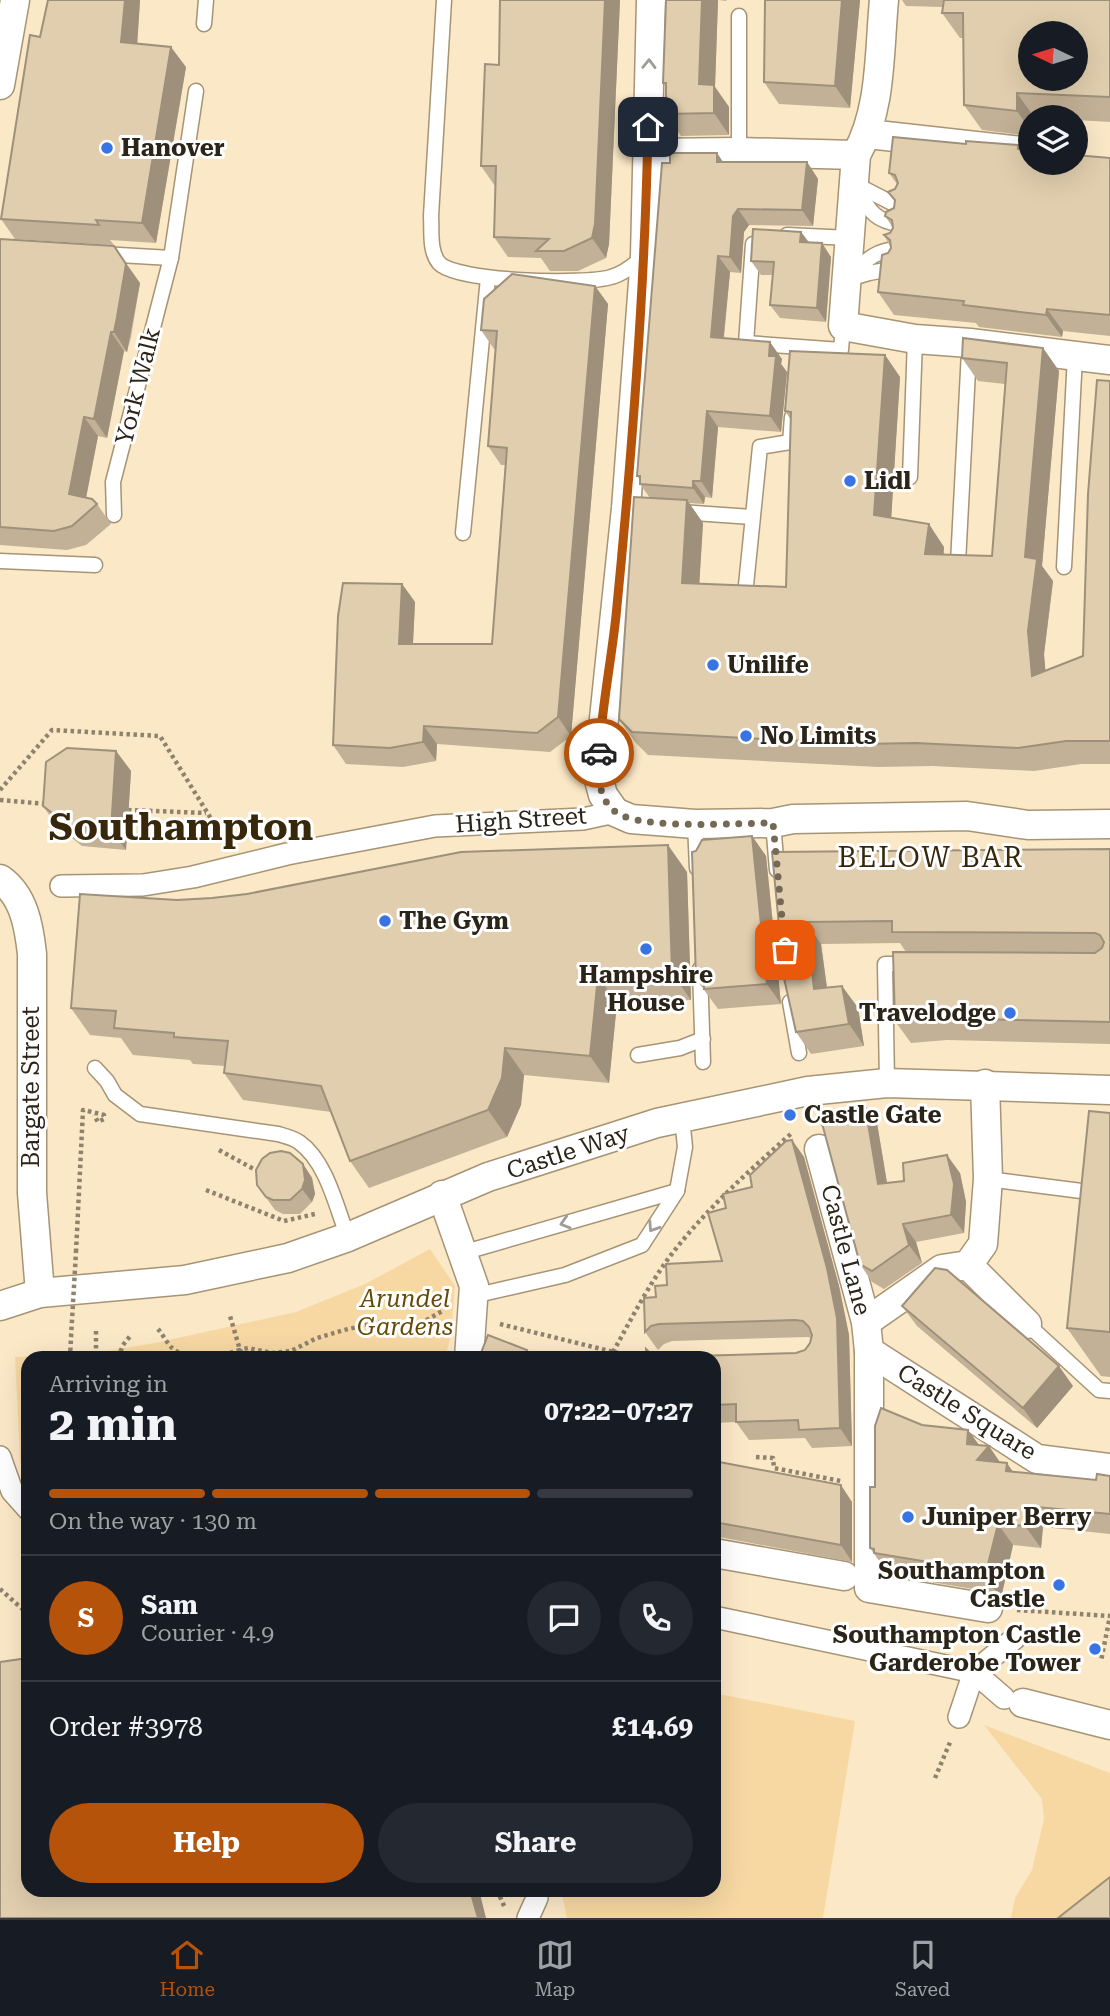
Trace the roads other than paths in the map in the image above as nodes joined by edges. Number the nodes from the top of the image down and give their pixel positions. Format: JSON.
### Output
{"nodes":[{"id":1,"x":15,"y":0,"type":"edge"},
{"id":2,"x":206,"y":0,"type":"edge"},
{"id":3,"x":444,"y":0,"type":"edge"},
{"id":4,"x":651,"y":0,"type":"edge"},
{"id":5,"x":884,"y":0,"type":"edge"},
{"id":6,"x":740,"y":16,"type":"dead end"},
{"id":7,"x":204,"y":24,"type":"dead end"},
{"id":8,"x":0,"y":85,"type":"edge"},
{"id":9,"x":197,"y":91,"type":"dead end"},
{"id":10,"x":862,"y":145,"type":"junction"},
{"id":11,"x":1018,"y":151,"type":"edge"},
{"id":12,"x":739,"y":152,"type":"junction"},
{"id":13,"x":648,"y":153,"type":"junction"},
{"id":14,"x":853,"y":183,"type":"junction"},
{"id":15,"x":904,"y":205,"type":"edge"},
{"id":16,"x":902,"y":225,"type":"edge"},
{"id":17,"x":850,"y":238,"type":"junction"},
{"id":18,"x":900,"y":248,"type":"edge"},
{"id":19,"x":92,"y":254,"type":"edge"},
{"id":20,"x":645,"y":256,"type":"junction"},
{"id":21,"x":171,"y":258,"type":"junction"},
{"id":22,"x":898,"y":268,"type":"edge"},
{"id":23,"x":488,"y":278,"type":"junction"},
{"id":24,"x":847,"y":280,"type":"junction"},
{"id":25,"x":844,"y":326,"type":"junction"},
{"id":26,"x":915,"y":340,"type":"junction"},
{"id":27,"x":970,"y":343,"type":"junction"},
{"id":28,"x":1075,"y":356,"type":"junction"},
{"id":29,"x":1110,"y":360,"type":"edge"},
{"id":30,"x":794,"y":401,"type":"edge"},
{"id":31,"x":910,"y":477,"type":"dead end"},
{"id":32,"x":664,"y":511,"type":"edge"},
{"id":33,"x":114,"y":515,"type":"dead end"},
{"id":34,"x":752,"y":517,"type":"junction"},
{"id":35,"x":463,"y":533,"type":"dead end"},
{"id":36,"x":0,"y":561,"type":"edge"},
{"id":37,"x":958,"y":563,"type":"edge"},
{"id":38,"x":94,"y":565,"type":"dead end"},
{"id":39,"x":1064,"y":567,"type":"dead end"},
{"id":40,"x":745,"y":595,"type":"edge"},
{"id":41,"x":614,"y":812,"type":"junction"},
{"id":42,"x":773,"y":823,"type":"junction"},
{"id":43,"x":695,"y":824,"type":"junction"},
{"id":44,"x":1110,"y":824,"type":"edge"},
{"id":45,"x":697,"y":878,"type":"edge"},
{"id":46,"x":5,"y":883,"type":"edge"},
{"id":47,"x":61,"y":886,"type":"dead end"},
{"id":48,"x":779,"y":891,"type":"edge"},
{"id":49,"x":700,"y":958,"type":"edge"},
{"id":50,"x":925,"y":964,"type":"edge"},
{"id":51,"x":789,"y":987,"type":"edge"},
{"id":52,"x":703,"y":1039,"type":"junction"},
{"id":53,"x":799,"y":1052,"type":"edge"},
{"id":54,"x":638,"y":1055,"type":"dead end"},
{"id":55,"x":703,"y":1062,"type":"dead end"},
{"id":56,"x":94,"y":1068,"type":"dead end"},
{"id":57,"x":887,"y":1083,"type":"junction"},
{"id":58,"x":985,"y":1084,"type":"junction"},
{"id":59,"x":1110,"y":1090,"type":"edge"},
{"id":60,"x":682,"y":1118,"type":"junction"},
{"id":61,"x":819,"y":1149,"type":"dead end"},
{"id":62,"x":988,"y":1180,"type":"junction"},
{"id":63,"x":677,"y":1191,"type":"junction"},
{"id":64,"x":1097,"y":1193,"type":"edge"},
{"id":65,"x":442,"y":1195,"type":"junction"},
{"id":66,"x":348,"y":1237,"type":"junction"},
{"id":67,"x":462,"y":1253,"type":"junction"},
{"id":68,"x":968,"y":1265,"type":"junction"},
{"id":69,"x":40,"y":1293,"type":"junction"},
{"id":70,"x":0,"y":1306,"type":"edge"},
{"id":71,"x":472,"y":1307,"type":"junction"},
{"id":72,"x":866,"y":1322,"type":"junction"},
{"id":73,"x":1027,"y":1324,"type":"joint"},
{"id":74,"x":469,"y":1351,"type":"edge"},
{"id":75,"x":860,"y":1351,"type":"junction"},
{"id":76,"x":1110,"y":1391,"type":"edge"},
{"id":77,"x":0,"y":1457,"type":"edge"},
{"id":78,"x":1110,"y":1468,"type":"edge"},
{"id":79,"x":21,"y":1501,"type":"edge"},
{"id":80,"x":721,"y":1554,"type":"edge"},
{"id":81,"x":856,"y":1582,"type":"junction"},
{"id":82,"x":988,"y":1608,"type":"road end"},
{"id":83,"x":721,"y":1618,"type":"edge"},
{"id":84,"x":1014,"y":1639,"type":"dead end"},
{"id":85,"x":974,"y":1672,"type":"junction"},
{"id":86,"x":1014,"y":1700,"type":"joint"},
{"id":87,"x":959,"y":1717,"type":"road end"},
{"id":88,"x":1110,"y":1724,"type":"edge"},
{"id":89,"x":537,"y":1897,"type":"edge"},
{"id":90,"x":528,"y":1918,"type":"edge"}],
"edges":[{"from":1,"to":8,"type":"street"},
{"from":2,"to":7,"type":"lane"},
{"from":3,"to":23,"type":"lane"},
{"from":13,"to":4,"type":"street","one_way":true},
{"from":5,"to":10,"type":"street"},
{"from":6,"to":12,"type":"lane"},
{"from":9,"to":21,"type":"lane","name":"York Walk"},
{"from":10,"to":11,"type":"street"},
{"from":10,"to":12,"type":"street"},
{"from":10,"to":14,"type":"street"},
{"from":12,"to":13,"type":"street"},
{"from":13,"to":20,"type":"street"},
{"from":14,"to":15,"type":"lane"},
{"from":14,"to":16,"type":"lane"},
{"from":14,"to":17,"type":"street"},
{"from":17,"to":24,"type":"street"},
{"from":17,"to":25,"type":"lane"},
{"from":18,"to":24,"type":"lane"},
{"from":19,"to":21,"type":"lane"},
{"from":20,"to":23,"type":"lane"},
{"from":20,"to":41,"type":"street"},
{"from":21,"to":33,"type":"lane","name":"York Walk"},
{"from":22,"to":24,"type":"lane"},
{"from":23,"to":35,"type":"lane"},
{"from":24,"to":25,"type":"street"},
{"from":25,"to":26,"type":"street"},
{"from":26,"to":27,"type":"street"},
{"from":26,"to":31,"type":"lane"},
{"from":27,"to":28,"type":"street"},
{"from":27,"to":37,"type":"lane"},
{"from":28,"to":29,"type":"street"},
{"from":28,"to":39,"type":"lane"},
{"from":30,"to":34,"type":"lane"},
{"from":32,"to":34,"type":"lane"},
{"from":34,"to":40,"type":"lane"},
{"from":36,"to":38,"type":"lane"},
{"from":41,"to":43,"type":"street","name":"High Street"},
{"from":41,"to":47,"type":"street","name":"High Street"},
{"from":42,"to":43,"type":"street","name":"High Street"},
{"from":42,"to":44,"type":"street","name":"High Street"},
{"from":42,"to":48,"type":"lane"},
{"from":43,"to":45,"type":"lane"},
{"from":46,"to":69,"type":"street","name":"Bargate Street"},
{"from":49,"to":52,"type":"lane"},
{"from":50,"to":57,"type":"lane"},
{"from":51,"to":53,"type":"lane"},
{"from":52,"to":54,"type":"lane"},
{"from":52,"to":55,"type":"lane"},
{"from":56,"to":66,"type":"lane"},
{"from":57,"to":58,"type":"street","name":"Castle Way"},
{"from":57,"to":60,"type":"street","name":"Castle Way"},
{"from":58,"to":59,"type":"street","name":"Castle Way"},
{"from":58,"to":62,"type":"street"},
{"from":60,"to":63,"type":"lane"},
{"from":60,"to":65,"type":"street","name":"Castle Way"},
{"from":61,"to":72,"type":"street","name":"Castle Lane"},
{"from":62,"to":64,"type":"lane"},
{"from":62,"to":68,"type":"street"},
{"from":63,"to":67,"type":"lane","one_way":true},
{"from":63,"to":71,"type":"lane","one_way":true},
{"from":65,"to":66,"type":"street","name":"Castle Way"},
{"from":65,"to":67,"type":"street"},
{"from":66,"to":69,"type":"street","name":"Castle Way"},
{"from":67,"to":71,"type":"street"},
{"from":68,"to":72,"type":"street"},
{"from":68,"to":73,"type":"street"},
{"from":69,"to":70,"type":"street","name":"Castle Way"},
{"from":71,"to":74,"type":"street"},
{"from":72,"to":75,"type":"street","name":"Castle Lane"},
{"from":73,"to":76,"type":"lane"},
{"from":75,"to":78,"type":"street","name":"Castle Square"},
{"from":75,"to":81,"type":"street","name":"Castle Lane"},
{"from":77,"to":79,"type":"street"},
{"from":80,"to":81,"type":"street"},
{"from":81,"to":82,"type":"street"},
{"from":83,"to":85,"type":"street"},
{"from":84,"to":85,"type":"street"},
{"from":85,"to":86,"type":"street"},
{"from":85,"to":87,"type":"street"},
{"from":86,"to":88,"type":"street"},
{"from":89,"to":90,"type":"street"}]}
